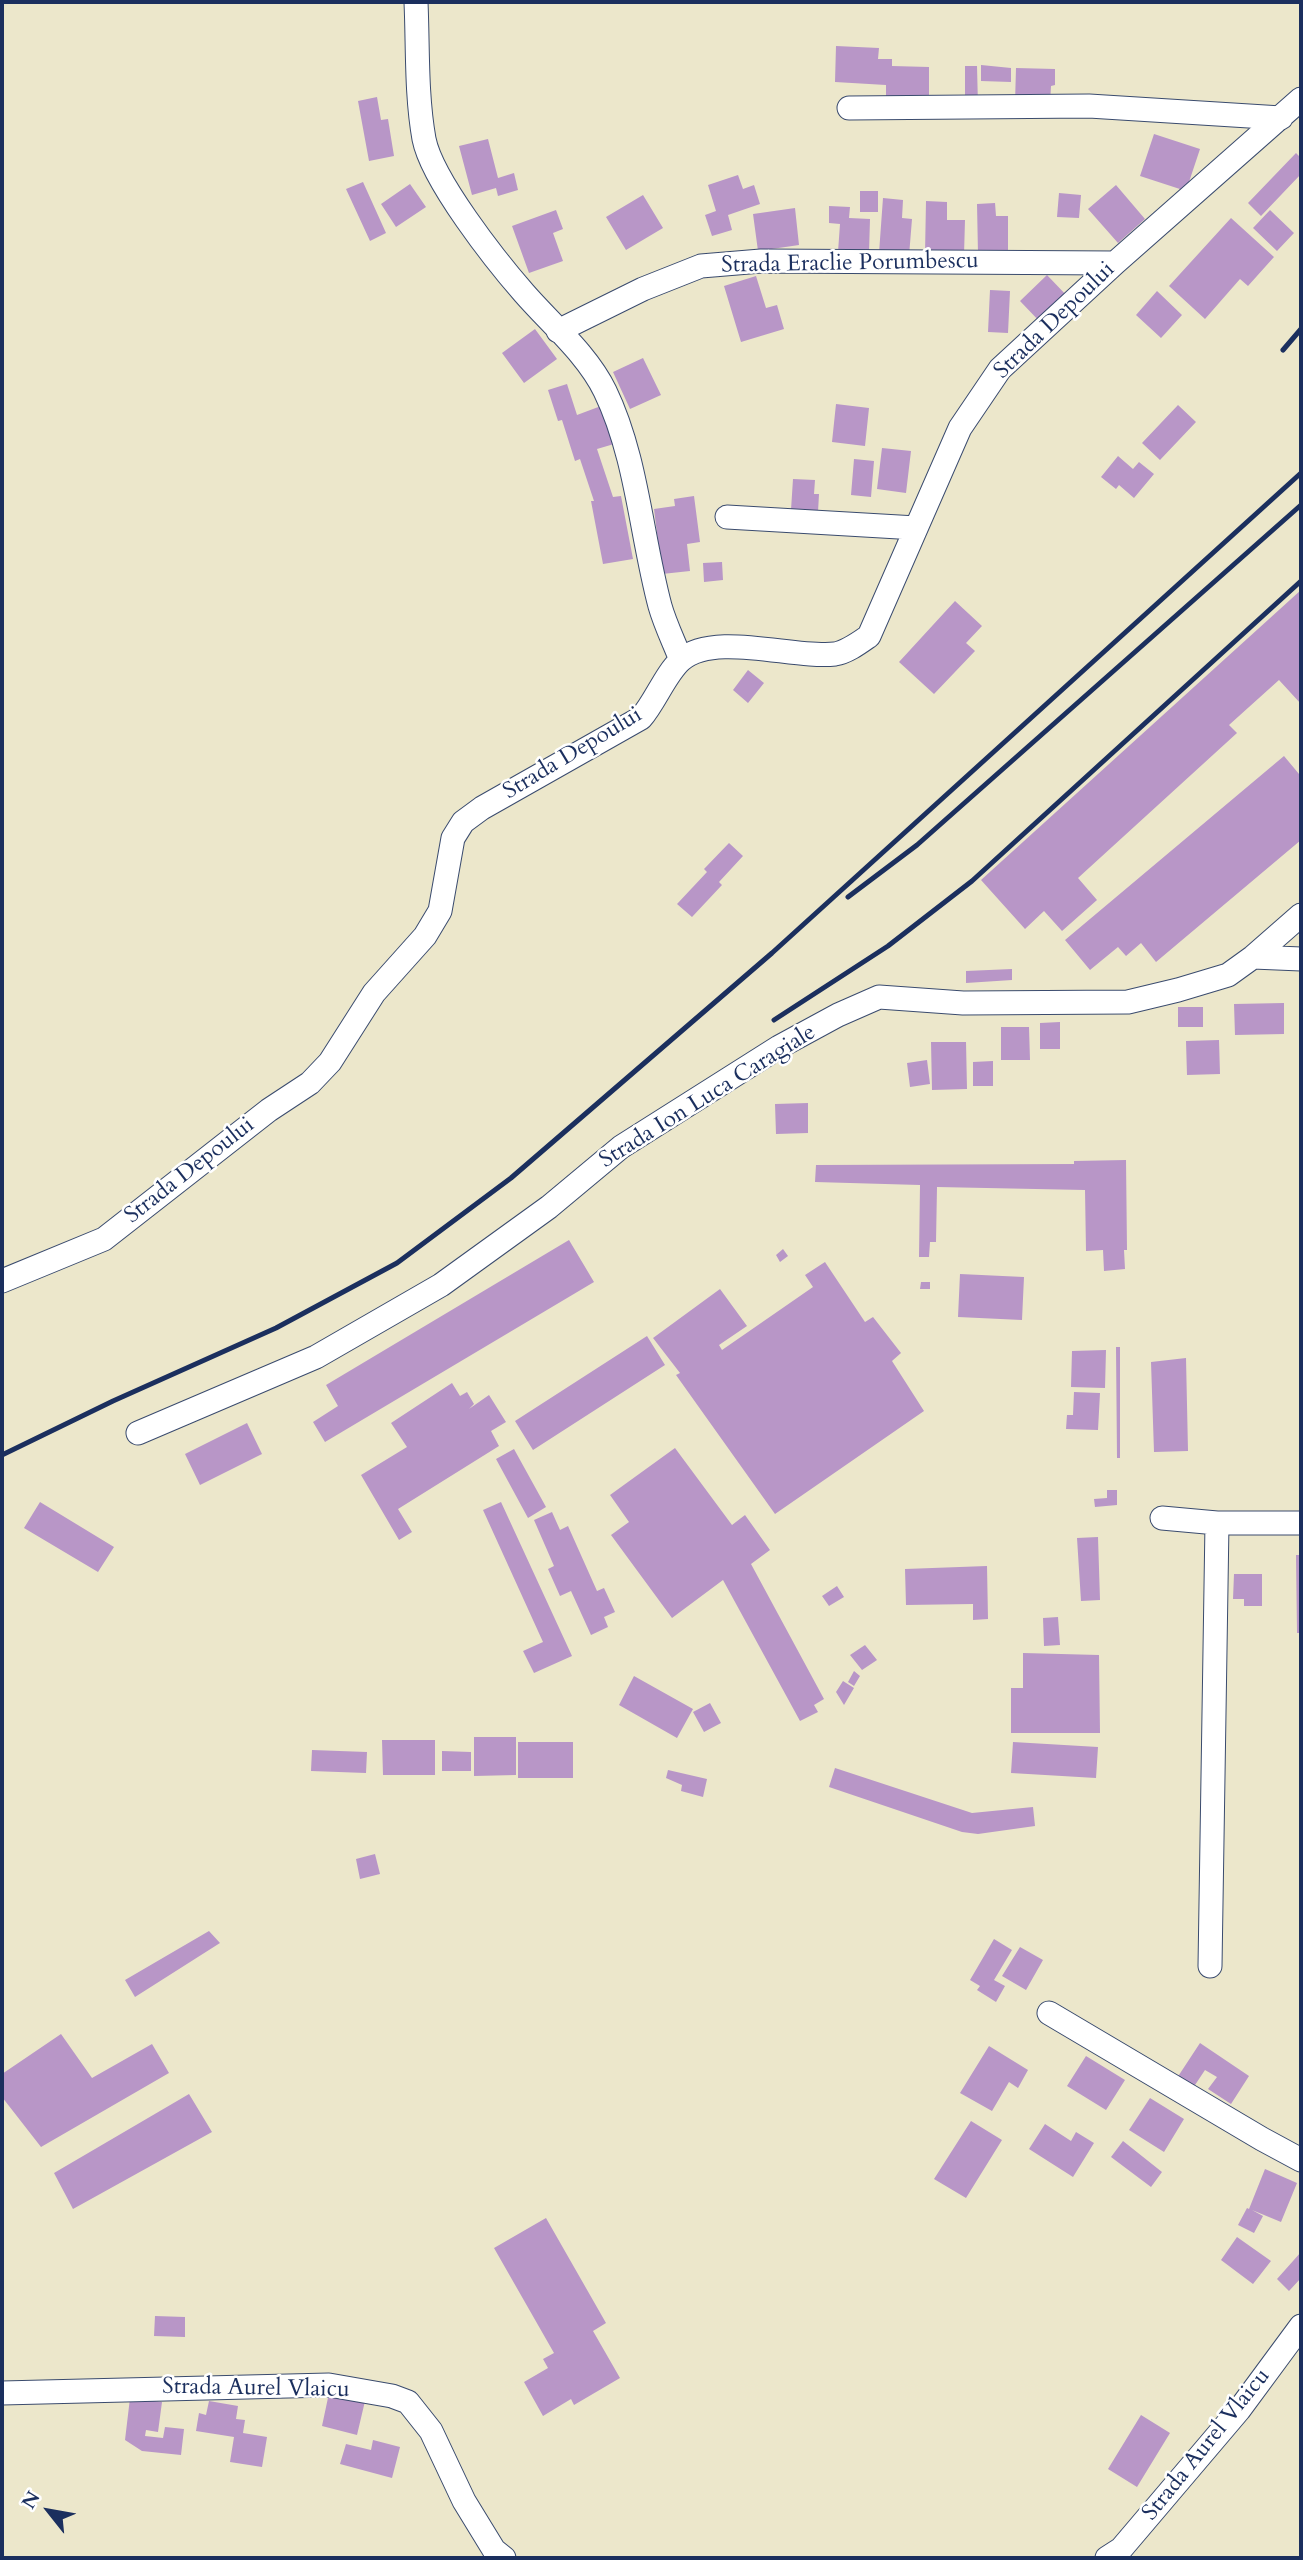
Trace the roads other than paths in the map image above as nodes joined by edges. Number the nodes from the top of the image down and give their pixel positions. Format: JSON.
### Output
{"nodes":[{"id":1,"x":416,"y":2,"type":"edge"},
{"id":2,"x":1301,"y":99,"type":"edge"},
{"id":3,"x":849,"y":108,"type":"dead end"},
{"id":4,"x":1281,"y":118,"type":"junction"},
{"id":5,"x":1115,"y":263,"type":"junction"},
{"id":6,"x":558,"y":331,"type":"junction"},
{"id":7,"x":727,"y":517,"type":"dead end"},
{"id":8,"x":916,"y":528,"type":"junction"},
{"id":9,"x":681,"y":660,"type":"junction"},
{"id":10,"x":1301,"y":915,"type":"edge"},
{"id":11,"x":1253,"y":957,"type":"junction"},
{"id":12,"x":1301,"y":959,"type":"edge"},
{"id":13,"x":2,"y":1281,"type":"edge"},
{"id":14,"x":138,"y":1433,"type":"dead end"},
{"id":15,"x":1162,"y":1518,"type":"dead end"},
{"id":16,"x":1217,"y":1523,"type":"junction"},
{"id":17,"x":1301,"y":1523,"type":"edge"},
{"id":18,"x":1210,"y":1966,"type":"dead end"},
{"id":19,"x":1049,"y":2014,"type":"dead end"},
{"id":20,"x":1301,"y":2160,"type":"edge"},
{"id":21,"x":1301,"y":2326,"type":"edge"},
{"id":22,"x":2,"y":2393,"type":"edge"},
{"id":23,"x":503,"y":2558,"type":"edge"},
{"id":24,"x":1107,"y":2558,"type":"edge"}],
"edges":[{"from":1,"to":6,"type":"street"},
{"from":2,"to":4,"type":"street","name":"Strada Depoului"},
{"from":3,"to":4,"type":"street"},
{"from":4,"to":5,"type":"street","name":"Strada Depoului"},
{"from":5,"to":6,"type":"street","name":"Strada Eraclie Porumbescu"},
{"from":5,"to":8,"type":"street","name":"Strada Depoului"},
{"from":6,"to":9,"type":"street"},
{"from":7,"to":8,"type":"street"},
{"from":8,"to":9,"type":"street","name":"Strada Depoului"},
{"from":9,"to":13,"type":"street","name":"Strada Depoului"},
{"from":10,"to":11,"type":"street","name":"Strada Ion Luca Caragiale"},
{"from":11,"to":12,"type":"street"},
{"from":11,"to":14,"type":"street","name":"Strada Ion Luca Caragiale"},
{"from":15,"to":16,"type":"street"},
{"from":16,"to":17,"type":"street"},
{"from":16,"to":18,"type":"street"},
{"from":19,"to":20,"type":"street"},
{"from":21,"to":24,"type":"street","name":"Strada Aurel Vlaicu"},
{"from":22,"to":23,"type":"street","name":"Strada Aurel Vlaicu"}]}
